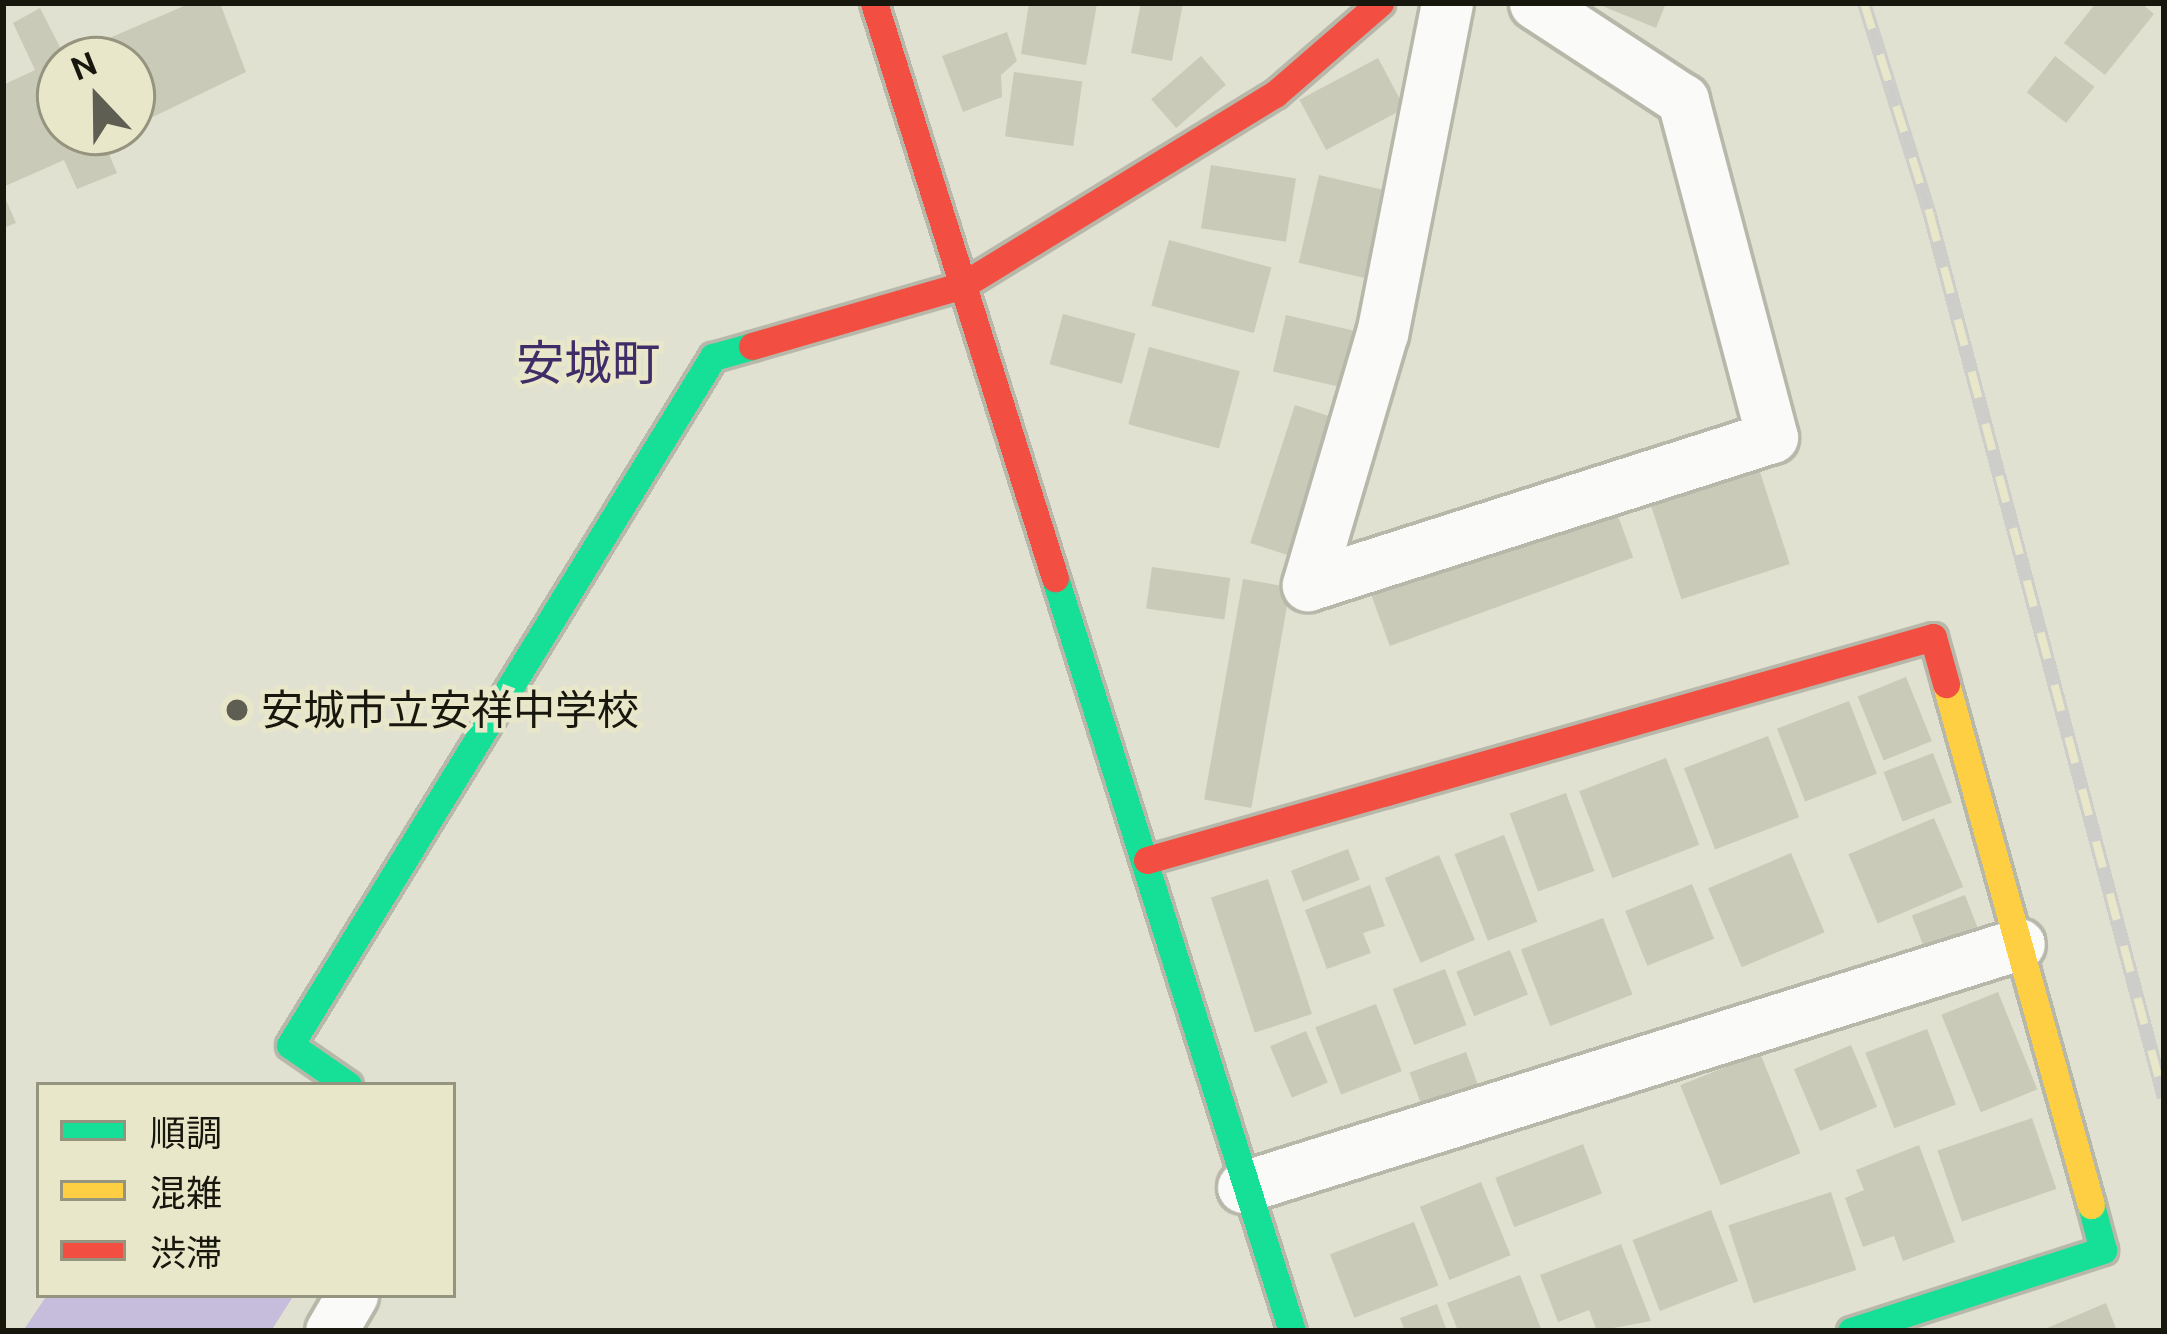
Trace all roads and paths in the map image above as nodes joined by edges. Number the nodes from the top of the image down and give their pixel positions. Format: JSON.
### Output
{"nodes":[{"id":1,"x":874,"y":3,"type":"edge"},
{"id":2,"x":1380,"y":3,"type":"edge"},
{"id":3,"x":1447,"y":3,"type":"edge"},
{"id":4,"x":1535,"y":3,"type":"edge"},
{"id":5,"x":963,"y":285,"type":"junction"},
{"id":6,"x":1147,"y":860,"type":"junction"},
{"id":7,"x":2019,"y":944,"type":"junction"},
{"id":8,"x":344,"y":1082,"type":"edge"},
{"id":9,"x":1243,"y":1187,"type":"junction"},
{"id":10,"x":350,"y":1298,"type":"edge"},
{"id":11,"x":332,"y":1331,"type":"edge"},
{"id":12,"x":1292,"y":1331,"type":"edge"},
{"id":13,"x":1851,"y":1331,"type":"edge"}],
"edges":[{"from":1,"to":5,"type":"street"},
{"from":2,"to":5,"type":"street"},
{"from":3,"to":4,"type":"street"},
{"from":5,"to":6,"type":"street"},
{"from":5,"to":8,"type":"street"},
{"from":6,"to":7,"type":"street"},
{"from":6,"to":9,"type":"street"},
{"from":7,"to":9,"type":"street"},
{"from":7,"to":13,"type":"street"},
{"from":9,"to":12,"type":"street"},
{"from":10,"to":11,"type":"street"}]}
